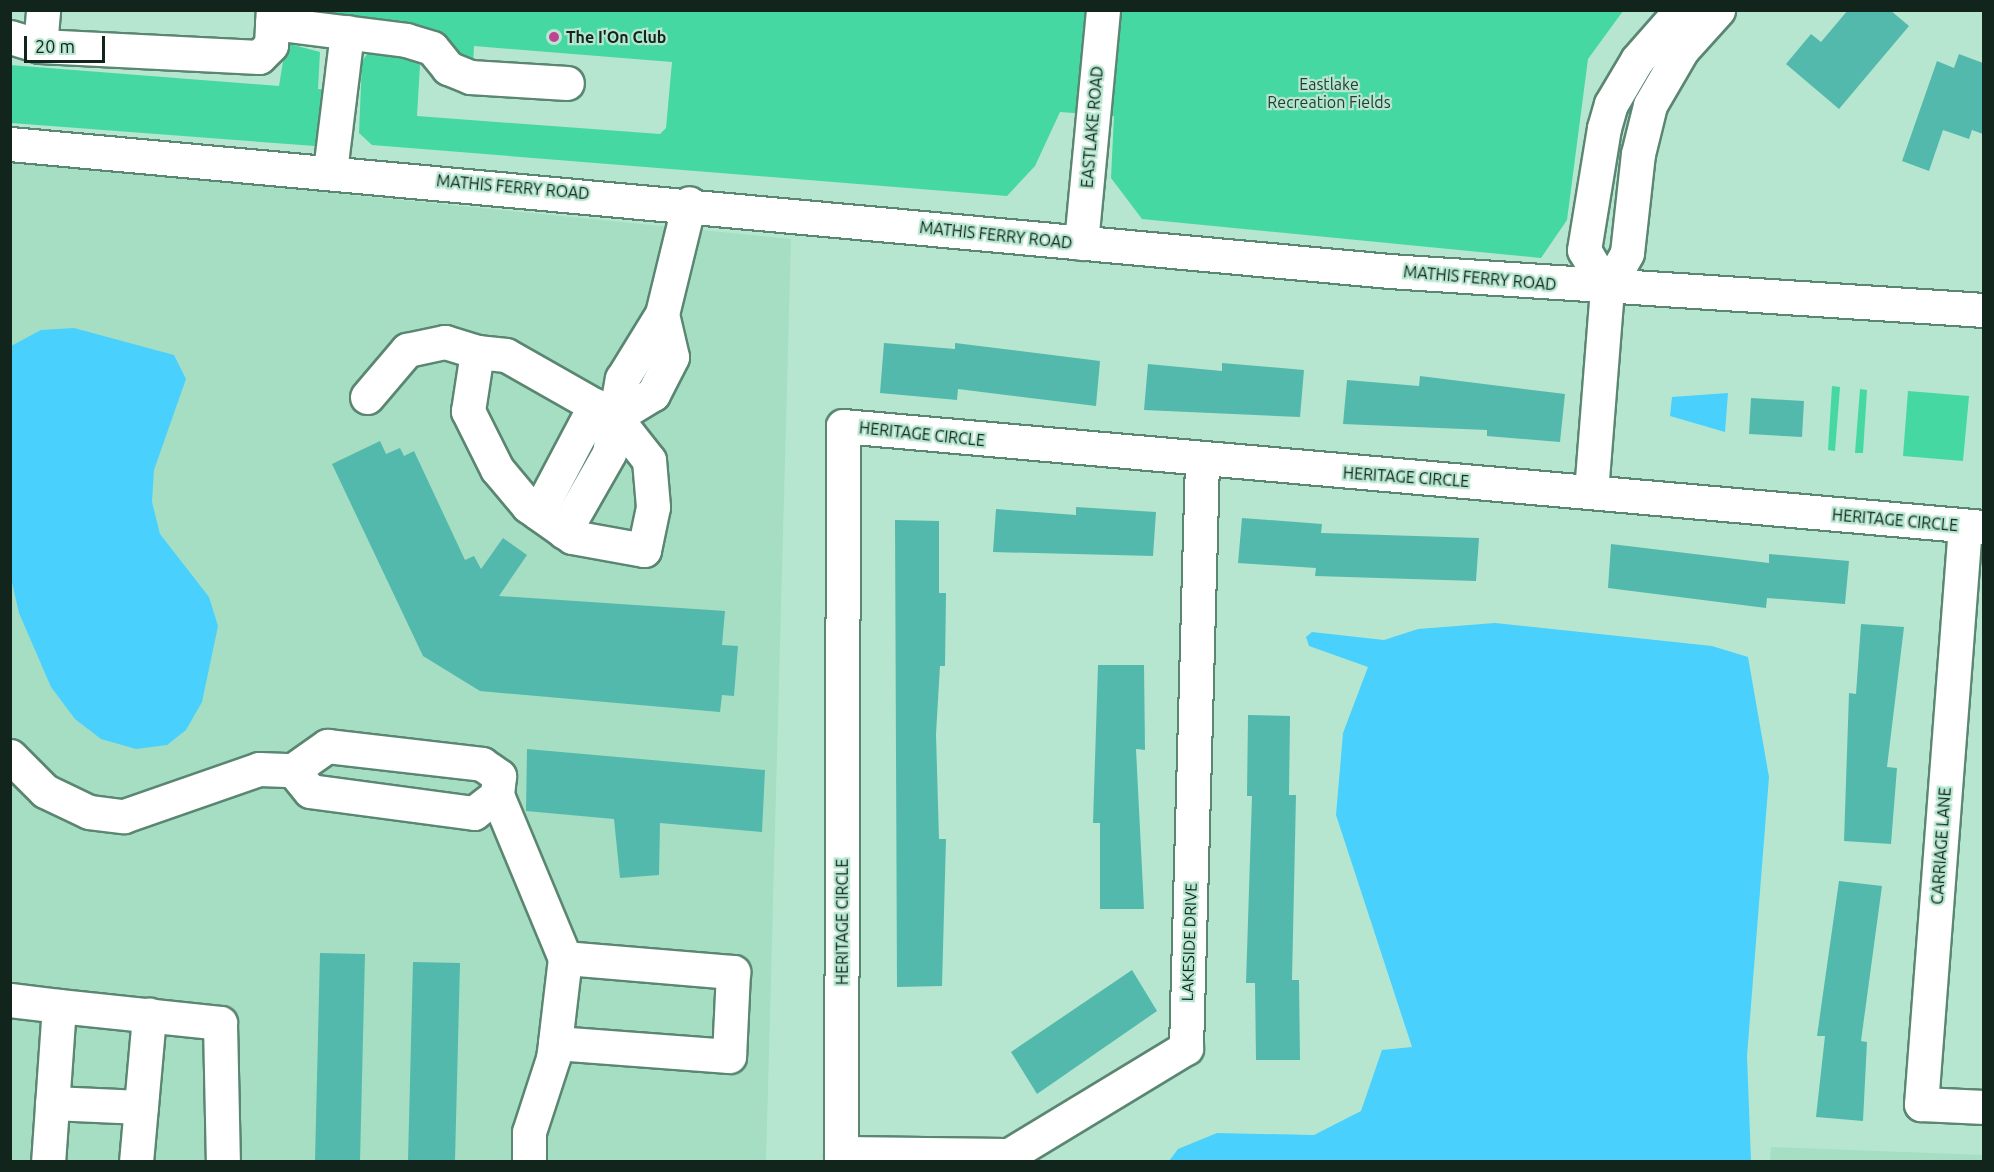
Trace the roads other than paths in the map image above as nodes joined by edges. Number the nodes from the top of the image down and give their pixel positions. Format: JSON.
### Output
{"nodes":[{"id":1,"x":44,"y":10,"type":"edge"},
{"id":2,"x":1103,"y":10,"type":"edge"},
{"id":3,"x":1681,"y":10,"type":"edge"},
{"id":4,"x":1718,"y":10,"type":"edge"},
{"id":5,"x":272,"y":17,"type":"edge"},
{"id":6,"x":347,"y":32,"type":"junction"},
{"id":7,"x":25,"y":41,"type":"edge"},
{"id":8,"x":567,"y":83,"type":"dead end"},
{"id":9,"x":10,"y":144,"type":"edge"},
{"id":10,"x":330,"y":171,"type":"junction"},
{"id":11,"x":689,"y":203,"type":"junction"},
{"id":12,"x":1081,"y":243,"type":"junction"},
{"id":13,"x":1607,"y":289,"type":"junction"},
{"id":14,"x":1983,"y":310,"type":"edge"},
{"id":15,"x":477,"y":352,"type":"junction"},
{"id":16,"x":367,"y":397,"type":"dead end"},
{"id":17,"x":605,"y":411,"type":"junction"},
{"id":18,"x":1202,"y":462,"type":"junction"},
{"id":19,"x":1591,"y":492,"type":"junction"},
{"id":20,"x":551,"y":522,"type":"junction"},
{"id":21,"x":1974,"y":527,"type":"edge"},
{"id":22,"x":10,"y":756,"type":"edge"},
{"id":23,"x":293,"y":770,"type":"junction"},
{"id":24,"x":497,"y":795,"type":"junction"},
{"id":25,"x":565,"y":958,"type":"junction"},
{"id":26,"x":10,"y":1000,"type":"edge"},
{"id":27,"x":59,"y":1006,"type":"junction"},
{"id":28,"x":149,"y":1015,"type":"junction"},
{"id":29,"x":555,"y":1043,"type":"junction"},
{"id":30,"x":52,"y":1102,"type":"junction"},
{"id":31,"x":141,"y":1107,"type":"junction"},
{"id":32,"x":1983,"y":1107,"type":"edge"},
{"id":33,"x":841,"y":1157,"type":"edge"},
{"id":34,"x":48,"y":1161,"type":"edge"},
{"id":35,"x":136,"y":1161,"type":"edge"},
{"id":36,"x":222,"y":1161,"type":"edge"},
{"id":37,"x":529,"y":1161,"type":"edge"}],
"edges":[{"from":1,"to":7,"type":"street"},
{"from":2,"to":12,"type":"street","name":"EASTLAKE ROAD"},
{"from":3,"to":13,"type":"street"},
{"from":4,"to":13,"type":"street"},
{"from":5,"to":6,"type":"street"},
{"from":5,"to":7,"type":"street"},
{"from":6,"to":8,"type":"street"},
{"from":6,"to":10,"type":"street"},
{"from":9,"to":10,"type":"street","name":"MATHIS FERRY ROAD"},
{"from":10,"to":11,"type":"street","name":"MATHIS FERRY ROAD"},
{"from":11,"to":12,"type":"street","name":"MATHIS FERRY ROAD"},
{"from":11,"to":17,"type":"street"},
{"from":12,"to":13,"type":"street","name":"MATHIS FERRY ROAD"},
{"from":13,"to":14,"type":"street","name":"MATHIS FERRY ROAD"},
{"from":13,"to":19,"type":"street"},
{"from":15,"to":16,"type":"street"},
{"from":15,"to":17,"type":"street"},
{"from":15,"to":20,"type":"street"},
{"from":17,"to":20,"type":"street"},
{"from":17,"to":20,"type":"street"},
{"from":18,"to":19,"type":"street","name":"HERITAGE CIRCLE"},
{"from":18,"to":33,"type":"street","name":"LAKESIDE DRIVE"},
{"from":18,"to":33,"type":"street","name":"HERITAGE CIRCLE"},
{"from":19,"to":21,"type":"street","name":"HERITAGE CIRCLE"},
{"from":21,"to":32,"type":"street","name":"CARRIAGE LANE"},
{"from":22,"to":23,"type":"street"},
{"from":23,"to":24,"type":"street"},
{"from":23,"to":24,"type":"street"},
{"from":24,"to":25,"type":"street"},
{"from":25,"to":29,"type":"street"},
{"from":25,"to":29,"type":"street"},
{"from":26,"to":27,"type":"street"},
{"from":27,"to":28,"type":"street"},
{"from":27,"to":30,"type":"street"},
{"from":28,"to":31,"type":"street"},
{"from":28,"to":36,"type":"street"},
{"from":29,"to":37,"type":"street"},
{"from":30,"to":31,"type":"street"},
{"from":30,"to":34,"type":"street"},
{"from":31,"to":35,"type":"street"}]}
